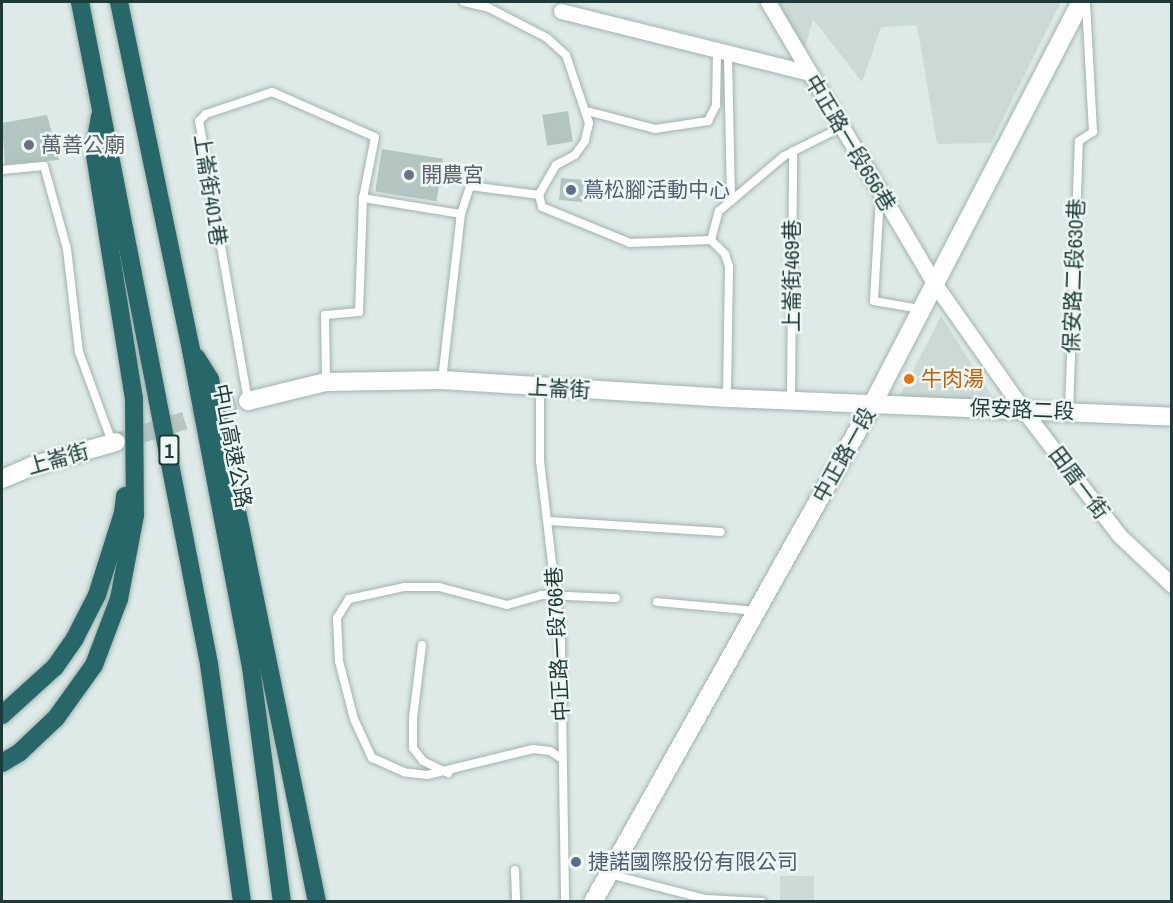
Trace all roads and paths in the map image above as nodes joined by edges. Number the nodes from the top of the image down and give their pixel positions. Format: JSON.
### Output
{"nodes":[{"id":1,"x":80,"y":2,"type":"edge"},
{"id":2,"x":119,"y":2,"type":"edge"},
{"id":3,"x":464,"y":2,"type":"edge"},
{"id":4,"x":768,"y":2,"type":"edge"},
{"id":5,"x":1081,"y":2,"type":"edge"},
{"id":6,"x":1086,"y":2,"type":"edge"},
{"id":7,"x":490,"y":5,"type":"edge"},
{"id":8,"x":562,"y":6,"type":"edge"},
{"id":9,"x":723,"y":54,"type":"junction"},
{"id":10,"x":809,"y":73,"type":"junction"},
{"id":11,"x":102,"y":106,"type":"junction"},
{"id":12,"x":587,"y":111,"type":"junction"},
{"id":13,"x":840,"y":128,"type":"junction"},
{"id":14,"x":793,"y":151,"type":"junction"},
{"id":15,"x":2,"y":170,"type":"edge"},
{"id":16,"x":880,"y":194,"type":"junction"},
{"id":17,"x":538,"y":195,"type":"junction"},
{"id":18,"x":363,"y":198,"type":"junction"},
{"id":19,"x":731,"y":201,"type":"junction"},
{"id":20,"x":461,"y":214,"type":"junction"},
{"id":21,"x":711,"y":240,"type":"junction"},
{"id":22,"x":934,"y":283,"type":"junction"},
{"id":23,"x":920,"y":309,"type":"junction"},
{"id":24,"x":191,"y":350,"type":"junction"},
{"id":25,"x":442,"y":380,"type":"junction"},
{"id":26,"x":326,"y":382,"type":"junction"},
{"id":27,"x":540,"y":388,"type":"junction"},
{"id":28,"x":727,"y":398,"type":"junction"},
{"id":29,"x":134,"y":399,"type":"junction"},
{"id":30,"x":248,"y":401,"type":"joint"},
{"id":31,"x":791,"y":401,"type":"junction"},
{"id":32,"x":872,"y":405,"type":"junction"},
{"id":33,"x":1024,"y":411,"type":"junction"},
{"id":34,"x":1069,"y":411,"type":"junction"},
{"id":35,"x":1172,"y":417,"type":"edge"},
{"id":36,"x":114,"y":443,"type":"joint"},
{"id":37,"x":2,"y":478,"type":"edge"},
{"id":38,"x":549,"y":521,"type":"junction"},
{"id":39,"x":721,"y":532,"type":"dead end"},
{"id":40,"x":1172,"y":585,"type":"edge"},
{"id":41,"x":558,"y":595,"type":"junction"},
{"id":42,"x":616,"y":598,"type":"dead end"},
{"id":43,"x":657,"y":602,"type":"dead end"},
{"id":44,"x":756,"y":611,"type":"junction"},
{"id":45,"x":422,"y":645,"type":"dead end"},
{"id":46,"x":2,"y":714,"type":"edge"},
{"id":47,"x":562,"y":759,"type":"junction"},
{"id":48,"x":2,"y":763,"type":"edge"},
{"id":49,"x":448,"y":773,"type":"junction"},
{"id":50,"x":515,"y":870,"type":"dead end"},
{"id":51,"x":609,"y":874,"type":"junction"},
{"id":52,"x":759,"y":901,"type":"edge"},
{"id":53,"x":242,"y":902,"type":"edge"},
{"id":54,"x":282,"y":902,"type":"edge"},
{"id":55,"x":317,"y":902,"type":"edge"},
{"id":56,"x":516,"y":902,"type":"edge"},
{"id":57,"x":565,"y":902,"type":"edge"},
{"id":58,"x":593,"y":902,"type":"edge"}],
"edges":[{"from":1,"to":11,"type":"highway","number":"1"},
{"from":2,"to":24,"type":"highway","name":"中山高速公路","number":"1"},
{"from":3,"to":7,"type":"lane"},
{"from":4,"to":10,"type":"street","name":"中正路一段656巷"},
{"from":5,"to":22,"type":"street","name":"中正路一段"},
{"from":6,"to":34,"type":"lane","name":"保安路二段630巷"},
{"from":7,"to":12,"type":"lane"},
{"from":8,"to":9,"type":"street"},
{"from":9,"to":10,"type":"street"},
{"from":9,"to":12,"type":"lane"},
{"from":9,"to":19,"type":"lane"},
{"from":10,"to":13,"type":"street","name":"中正路一段656巷"},
{"from":11,"to":29,"type":"highway"},
{"from":11,"to":53,"type":"highway","number":"1"},
{"from":12,"to":17,"type":"lane"},
{"from":13,"to":14,"type":"lane"},
{"from":13,"to":16,"type":"street","name":"中正路一段656巷"},
{"from":14,"to":19,"type":"lane"},
{"from":14,"to":31,"type":"lane","name":"上崙街469巷"},
{"from":15,"to":36,"type":"lane"},
{"from":16,"to":22,"type":"street","name":"中正路一段656巷"},
{"from":16,"to":23,"type":"lane"},
{"from":17,"to":20,"type":"lane"},
{"from":17,"to":21,"type":"lane"},
{"from":18,"to":20,"type":"lane"},
{"from":18,"to":26,"type":"lane","name":"上崙街401巷"},
{"from":18,"to":30,"type":"lane","name":"上崙街401巷"},
{"from":19,"to":21,"type":"lane"},
{"from":20,"to":25,"type":"lane"},
{"from":21,"to":28,"type":"lane"},
{"from":22,"to":23,"type":"street","name":"中正路一段"},
{"from":22,"to":33,"type":"street","name":"田厝一街"},
{"from":23,"to":32,"type":"street","name":"中正路一段"},
{"from":24,"to":54,"type":"highway","name":"中山高速公路","number":"1"},
{"from":24,"to":55,"type":"highway"},
{"from":25,"to":26,"type":"street","name":"上崙街"},
{"from":25,"to":27,"type":"street","name":"上崙街"},
{"from":26,"to":30,"type":"street","name":"上崙街"},
{"from":27,"to":28,"type":"street","name":"上崙街"},
{"from":27,"to":38,"type":"lane","name":"中正路一段766巷"},
{"from":28,"to":31,"type":"street","name":"上崙街"},
{"from":29,"to":46,"type":"highway"},
{"from":29,"to":48,"type":"highway"},
{"from":31,"to":32,"type":"street","name":"上崙街"},
{"from":32,"to":33,"type":"street","name":"保安路二段"},
{"from":32,"to":44,"type":"street","name":"中正路一段"},
{"from":33,"to":34,"type":"street","name":"保安路二段"},
{"from":33,"to":40,"type":"street","name":"田厝一街"},
{"from":34,"to":35,"type":"street","name":"保安路二段"},
{"from":36,"to":37,"type":"street","name":"上崙街"},
{"from":38,"to":39,"type":"lane"},
{"from":38,"to":41,"type":"lane","name":"中正路一段766巷"},
{"from":41,"to":42,"type":"lane"},
{"from":41,"to":47,"type":"lane","name":"中正路一段766巷"},
{"from":41,"to":49,"type":"lane"},
{"from":43,"to":44,"type":"lane"},
{"from":44,"to":51,"type":"street","name":"中正路一段"},
{"from":45,"to":49,"type":"lane"},
{"from":47,"to":49,"type":"lane"},
{"from":47,"to":57,"type":"lane","name":"中正路一段766巷"},
{"from":50,"to":56,"type":"lane"},
{"from":51,"to":52,"type":"lane"},
{"from":51,"to":58,"type":"street","name":"中正路一段"}]}
